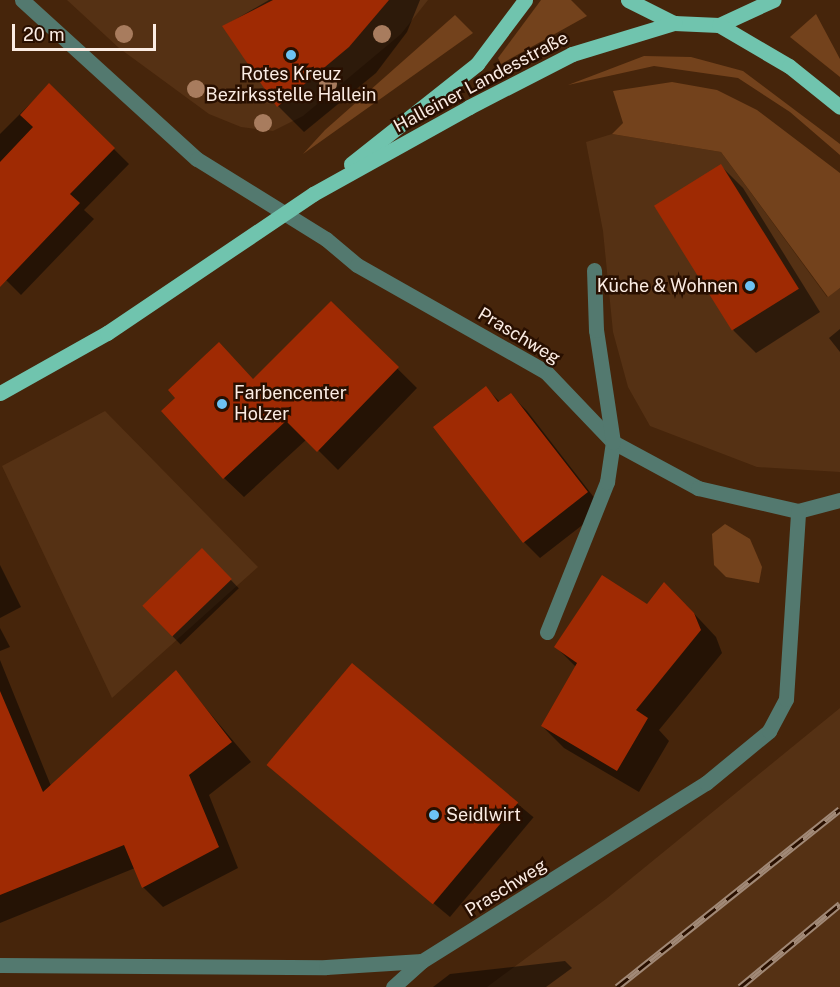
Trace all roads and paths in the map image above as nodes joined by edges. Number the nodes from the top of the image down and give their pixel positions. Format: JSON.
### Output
{"nodes":[{"id":1,"x":22,"y":0,"type":"edge"},
{"id":2,"x":525,"y":0,"type":"edge"},
{"id":3,"x":628,"y":0,"type":"edge"},
{"id":4,"x":773,"y":0,"type":"edge"},
{"id":5,"x":674,"y":22,"type":"junction"},
{"id":6,"x":719,"y":25,"type":"junction"},
{"id":7,"x":840,"y":107,"type":"edge"},
{"id":8,"x":314,"y":194,"type":"junction"},
{"id":9,"x":284,"y":213,"type":"junction"},
{"id":10,"x":594,"y":270,"type":"dead end"},
{"id":11,"x":0,"y":393,"type":"edge"},
{"id":12,"x":613,"y":442,"type":"junction"},
{"id":13,"x":840,"y":500,"type":"edge"},
{"id":14,"x":798,"y":511,"type":"junction"},
{"id":15,"x":547,"y":632,"type":"dead end"},
{"id":16,"x":422,"y":961,"type":"junction"},
{"id":17,"x":0,"y":965,"type":"edge"},
{"id":18,"x":393,"y":987,"type":"edge"}],
"edges":[{"from":1,"to":9,"type":"street","name":"Praschweg"},
{"from":2,"to":8,"type":"main road","name":"Halleiner Landesstraße"},
{"from":3,"to":5,"type":"main road"},
{"from":4,"to":6,"type":"main road"},
{"from":5,"to":6,"type":"main road"},
{"from":5,"to":8,"type":"main road","name":"Halleiner Landesstraße"},
{"from":6,"to":7,"type":"main road"},
{"from":8,"to":9,"type":"main road","name":"Halleiner Landesstraße"},
{"from":9,"to":11,"type":"main road","name":"Halleiner Landesstraße"},
{"from":9,"to":12,"type":"street","name":"Praschweg"},
{"from":10,"to":12,"type":"street"},
{"from":12,"to":14,"type":"street","name":"Praschweg"},
{"from":12,"to":15,"type":"street"},
{"from":13,"to":14,"type":"street","name":"Praschweg"},
{"from":14,"to":16,"type":"street","name":"Praschweg"},
{"from":16,"to":17,"type":"street","name":"Praschweg"},
{"from":16,"to":18,"type":"street"}]}
